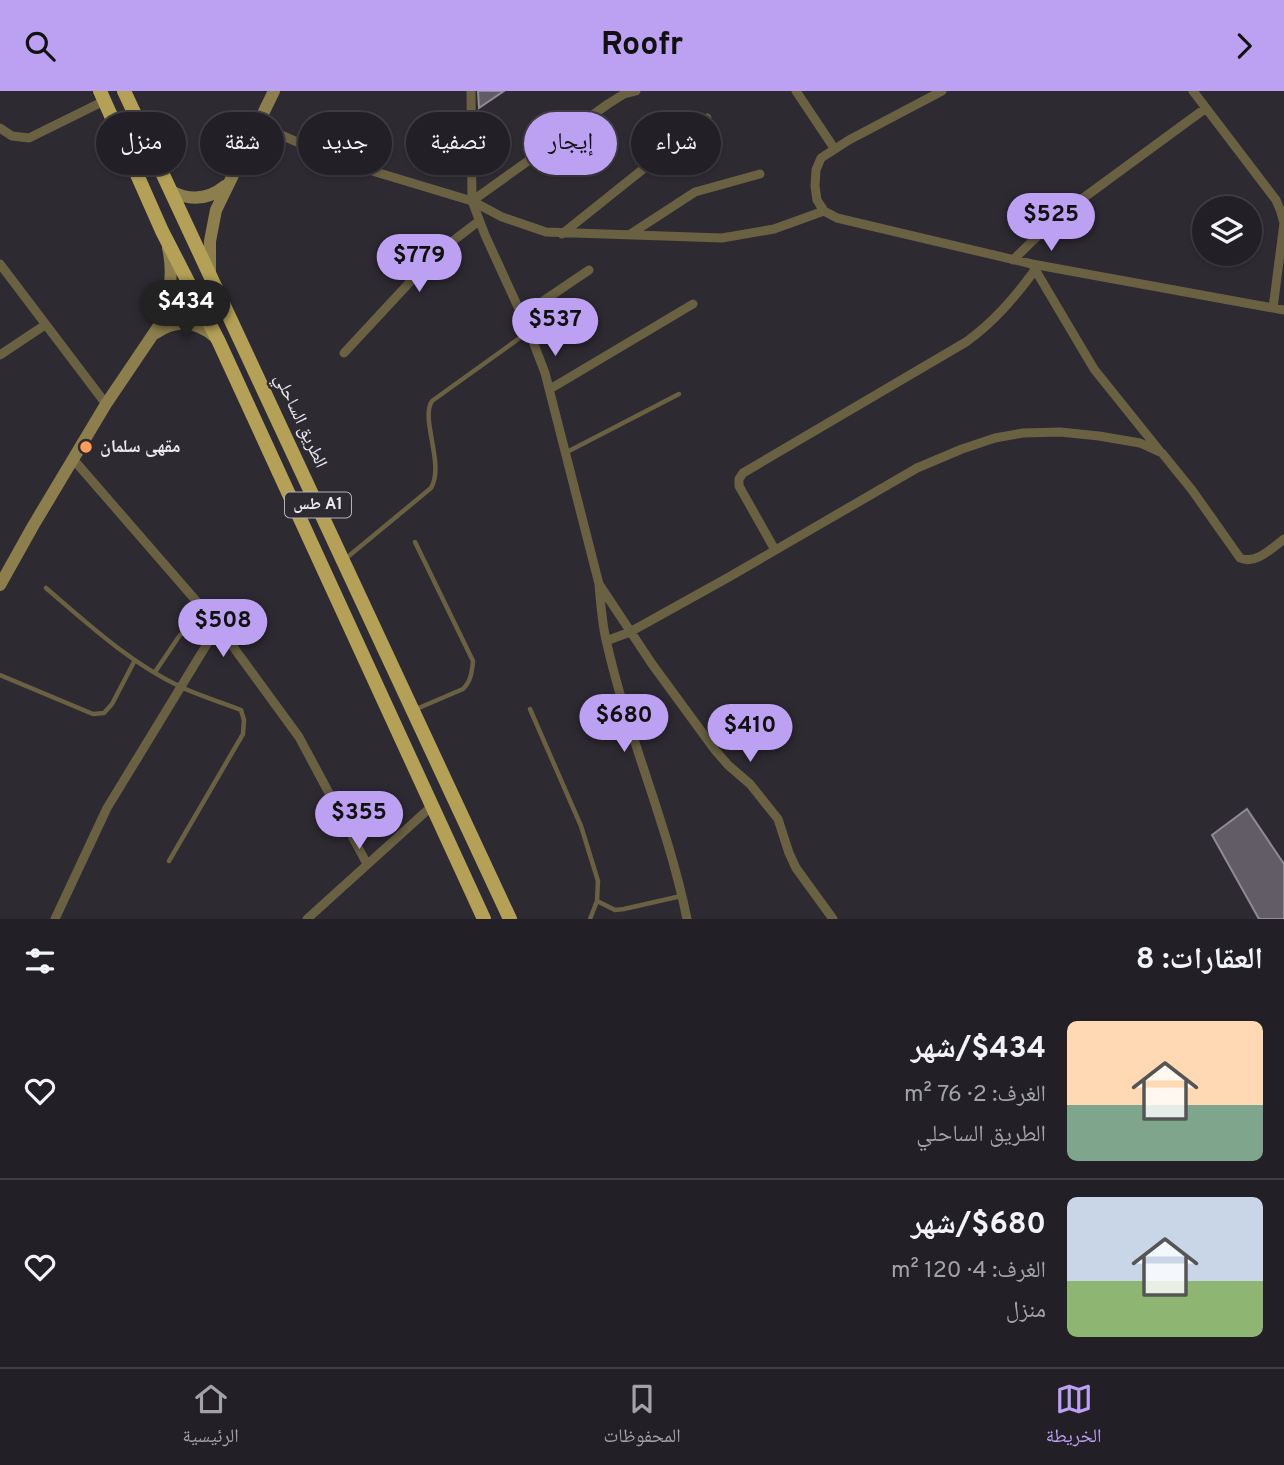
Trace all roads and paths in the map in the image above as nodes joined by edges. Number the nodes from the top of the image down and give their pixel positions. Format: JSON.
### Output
{"nodes":[{"id":1,"x":124,"y":91,"type":"edge"},
{"id":2,"x":274,"y":91,"type":"edge"},
{"id":3,"x":471,"y":91,"type":"edge"},
{"id":4,"x":636,"y":91,"type":"edge"},
{"id":5,"x":796,"y":91,"type":"edge"},
{"id":6,"x":942,"y":91,"type":"edge"},
{"id":7,"x":1193,"y":91,"type":"edge"},
{"id":8,"x":102,"y":96,"type":"edge"},
{"id":9,"x":1206,"y":108,"type":"junction"},
{"id":10,"x":264,"y":112,"type":"edge"},
{"id":11,"x":0,"y":128,"type":"edge"},
{"id":12,"x":284,"y":136,"type":"edge"},
{"id":13,"x":834,"y":148,"type":"junction"},
{"id":14,"x":760,"y":174,"type":"dead end"},
{"id":15,"x":233,"y":175,"type":"edge"},
{"id":16,"x":636,"y":175,"type":"edge"},
{"id":17,"x":230,"y":181,"type":"junction"},
{"id":18,"x":171,"y":191,"type":"junction"},
{"id":19,"x":472,"y":201,"type":"junction"},
{"id":20,"x":824,"y":211,"type":"junction"},
{"id":21,"x":479,"y":221,"type":"junction"},
{"id":22,"x":162,"y":231,"type":"junction"},
{"id":23,"x":562,"y":234,"type":"junction"},
{"id":24,"x":628,"y":236,"type":"junction"},
{"id":25,"x":1013,"y":260,"type":"junction"},
{"id":26,"x":0,"y":264,"type":"edge"},
{"id":27,"x":1034,"y":267,"type":"junction"},
{"id":28,"x":589,"y":270,"type":"dead end"},
{"id":29,"x":210,"y":273,"type":"junction"},
{"id":30,"x":693,"y":304,"type":"dead end"},
{"id":31,"x":1273,"y":308,"type":"junction"},
{"id":32,"x":1284,"y":310,"type":"edge"},
{"id":33,"x":521,"y":316,"type":"junction"},
{"id":34,"x":45,"y":325,"type":"junction"},
{"id":35,"x":529,"y":331,"type":"junction"},
{"id":36,"x":153,"y":336,"type":"junction"},
{"id":37,"x":219,"y":342,"type":"junction"},
{"id":38,"x":344,"y":353,"type":"dead end"},
{"id":39,"x":0,"y":355,"type":"edge"},
{"id":40,"x":550,"y":389,"type":"junction"},
{"id":41,"x":679,"y":394,"type":"dead end"},
{"id":42,"x":106,"y":404,"type":"junction"},
{"id":43,"x":566,"y":452,"type":"junction"},
{"id":44,"x":1162,"y":453,"type":"junction"},
{"id":45,"x":73,"y":459,"type":"junction"},
{"id":46,"x":1284,"y":539,"type":"edge"},
{"id":47,"x":415,"y":542,"type":"dead end"},
{"id":48,"x":775,"y":550,"type":"junction"},
{"id":49,"x":343,"y":560,"type":"junction"},
{"id":50,"x":599,"y":584,"type":"junction"},
{"id":51,"x":0,"y":585,"type":"edge"},
{"id":52,"x":46,"y":588,"type":"dead end"},
{"id":53,"x":210,"y":617,"type":"junction"},
{"id":54,"x":218,"y":626,"type":"junction"},
{"id":55,"x":630,"y":632,"type":"junction"},
{"id":56,"x":606,"y":642,"type":"junction"},
{"id":57,"x":135,"y":660,"type":"junction"},
{"id":58,"x":155,"y":672,"type":"junction"},
{"id":59,"x":0,"y":675,"type":"edge"},
{"id":60,"x":181,"y":687,"type":"junction"},
{"id":61,"x":530,"y":709,"type":"dead end"},
{"id":62,"x":413,"y":710,"type":"junction"},
{"id":63,"x":432,"y":806,"type":"junction"},
{"id":64,"x":169,"y":861,"type":"dead end"},
{"id":65,"x":367,"y":864,"type":"junction"},
{"id":66,"x":682,"y":896,"type":"junction"},
{"id":67,"x":597,"y":901,"type":"junction"},
{"id":68,"x":828,"y":917,"type":"edge"},
{"id":69,"x":55,"y":919,"type":"edge"},
{"id":70,"x":307,"y":919,"type":"edge"},
{"id":71,"x":484,"y":919,"type":"edge"},
{"id":72,"x":510,"y":919,"type":"edge"},
{"id":73,"x":590,"y":919,"type":"edge"},
{"id":74,"x":687,"y":919,"type":"edge"}],
"edges":[{"from":1,"to":18,"type":"highway","name":"الطريق الساحلي","number":"طس A1"},
{"from":2,"to":10,"type":"main road"},
{"from":3,"to":19,"type":"street"},
{"from":4,"to":19,"type":"street"},
{"from":5,"to":13,"type":"street"},
{"from":6,"to":13,"type":"street"},
{"from":7,"to":9,"type":"street"},
{"from":8,"to":11,"type":"street"},
{"from":8,"to":22,"type":"highway"},
{"from":9,"to":25,"type":"street"},
{"from":9,"to":31,"type":"street"},
{"from":12,"to":19,"type":"street"},
{"from":13,"to":20,"type":"street"},
{"from":14,"to":24,"type":"street"},
{"from":15,"to":17,"type":"main road"},
{"from":16,"to":23,"type":"street"},
{"from":17,"to":18,"type":"main road"},
{"from":17,"to":29,"type":"main road"},
{"from":18,"to":29,"type":"highway","name":"الطريق الساحلي","number":"طس A1"},
{"from":19,"to":21,"type":"street"},
{"from":19,"to":23,"type":"street"},
{"from":20,"to":24,"type":"street"},
{"from":20,"to":25,"type":"street"},
{"from":21,"to":33,"type":"street"},
{"from":21,"to":38,"type":"street"},
{"from":22,"to":36,"type":"main road"},
{"from":22,"to":37,"type":"highway","number":"طس A1"},
{"from":23,"to":24,"type":"street"},
{"from":25,"to":27,"type":"street"},
{"from":26,"to":34,"type":"street"},
{"from":27,"to":31,"type":"street"},
{"from":27,"to":44,"type":"street"},
{"from":27,"to":48,"type":"street"},
{"from":28,"to":33,"type":"street"},
{"from":29,"to":49,"type":"highway","name":"الطريق الساحلي","number":"طس A1"},
{"from":30,"to":40,"type":"street"},
{"from":31,"to":32,"type":"street"},
{"from":33,"to":35,"type":"street"},
{"from":34,"to":39,"type":"street"},
{"from":34,"to":42,"type":"street"},
{"from":35,"to":40,"type":"street"},
{"from":35,"to":49,"type":"lane"},
{"from":36,"to":37,"type":"main road"},
{"from":36,"to":42,"type":"main road"},
{"from":37,"to":63,"type":"highway","number":"طس A1"},
{"from":40,"to":43,"type":"street"},
{"from":41,"to":43,"type":"lane"},
{"from":42,"to":45,"type":"main road"},
{"from":43,"to":50,"type":"street"},
{"from":44,"to":46,"type":"street"},
{"from":44,"to":48,"type":"street"},
{"from":45,"to":51,"type":"main road"},
{"from":45,"to":53,"type":"street"},
{"from":47,"to":62,"type":"lane"},
{"from":48,"to":55,"type":"street"},
{"from":49,"to":62,"type":"highway","name":"الطريق الساحلي","number":"طس A1"},
{"from":50,"to":55,"type":"street"},
{"from":50,"to":56,"type":"street"},
{"from":52,"to":57,"type":"lane"},
{"from":53,"to":54,"type":"street"},
{"from":53,"to":58,"type":"lane"},
{"from":54,"to":60,"type":"street"},
{"from":54,"to":65,"type":"street"},
{"from":55,"to":56,"type":"street"},
{"from":55,"to":68,"type":"street"},
{"from":56,"to":66,"type":"street"},
{"from":57,"to":58,"type":"lane"},
{"from":57,"to":59,"type":"lane"},
{"from":58,"to":60,"type":"lane"},
{"from":60,"to":64,"type":"lane"},
{"from":60,"to":69,"type":"street"},
{"from":61,"to":67,"type":"lane"},
{"from":62,"to":72,"type":"highway","name":"الطريق الساحلي","number":"طس A1"},
{"from":63,"to":65,"type":"street"},
{"from":63,"to":71,"type":"highway","number":"طس A1"},
{"from":65,"to":70,"type":"street"},
{"from":66,"to":67,"type":"lane"},
{"from":66,"to":74,"type":"street"},
{"from":67,"to":73,"type":"lane"}]}
